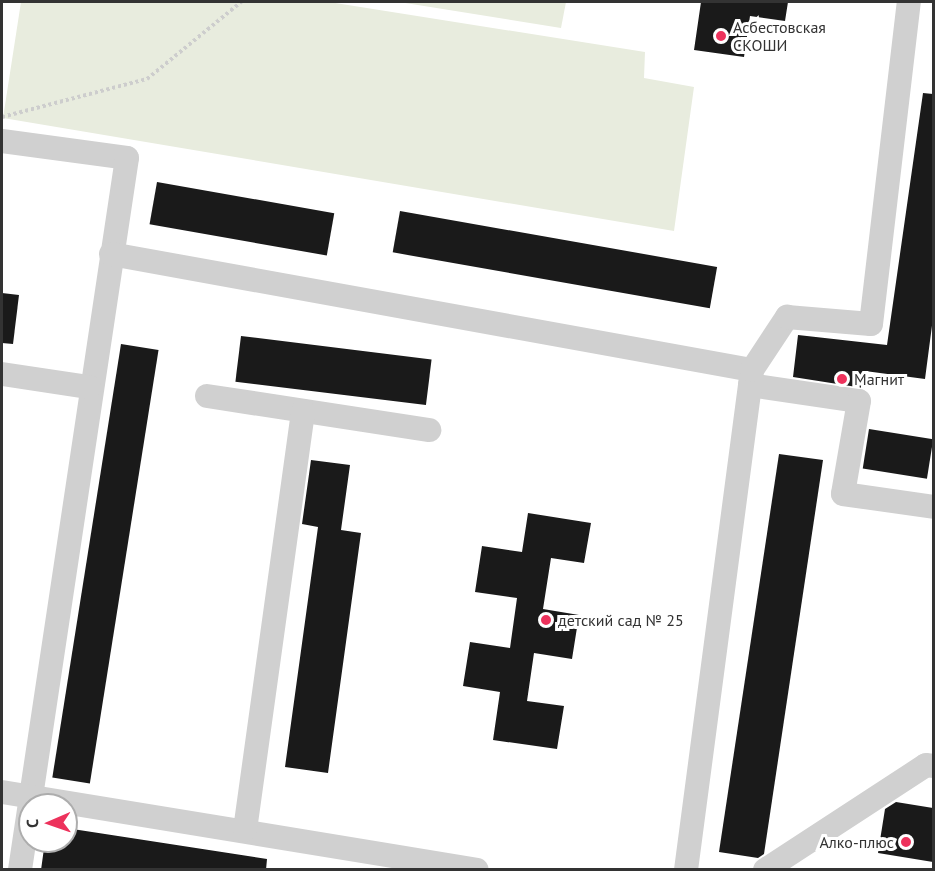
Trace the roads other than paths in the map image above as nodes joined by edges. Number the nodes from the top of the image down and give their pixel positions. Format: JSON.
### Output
{"nodes":[{"id":1,"x":909,"y":2,"type":"edge"},
{"id":2,"x":2,"y":141,"type":"edge"},
{"id":3,"x":111,"y":254,"type":"junction"},
{"id":4,"x":2,"y":374,"type":"edge"},
{"id":5,"x":751,"y":378,"type":"junction"},
{"id":6,"x":89,"y":387,"type":"junction"},
{"id":7,"x":207,"y":396,"type":"dead end"},
{"id":8,"x":303,"y":411,"type":"junction"},
{"id":9,"x":429,"y":430,"type":"dead end"},
{"id":10,"x":933,"y":507,"type":"edge"},
{"id":11,"x":933,"y":766,"type":"edge"},
{"id":12,"x":2,"y":792,"type":"edge"},
{"id":13,"x":27,"y":793,"type":"edge"},
{"id":14,"x":18,"y":794,"type":"edge"},
{"id":15,"x":78,"y":803,"type":"edge"},
{"id":16,"x":245,"y":830,"type":"junction"},
{"id":17,"x":22,"y":853,"type":"edge"},
{"id":18,"x":20,"y":870,"type":"edge"},
{"id":19,"x":477,"y":870,"type":"edge"},
{"id":20,"x":686,"y":870,"type":"edge"},
{"id":21,"x":765,"y":870,"type":"edge"}],
"edges":[{"from":1,"to":5,"type":"lane"},
{"from":2,"to":3,"type":"lane"},
{"from":3,"to":5,"type":"lane"},
{"from":3,"to":6,"type":"lane"},
{"from":4,"to":6,"type":"lane"},
{"from":5,"to":10,"type":"lane"},
{"from":5,"to":20,"type":"lane"},
{"from":6,"to":13,"type":"lane"},
{"from":7,"to":8,"type":"lane"},
{"from":8,"to":9,"type":"lane"},
{"from":8,"to":16,"type":"lane"},
{"from":11,"to":21,"type":"lane"},
{"from":12,"to":14,"type":"lane"},
{"from":15,"to":16,"type":"lane"},
{"from":16,"to":19,"type":"lane"},
{"from":17,"to":18,"type":"lane"}]}
